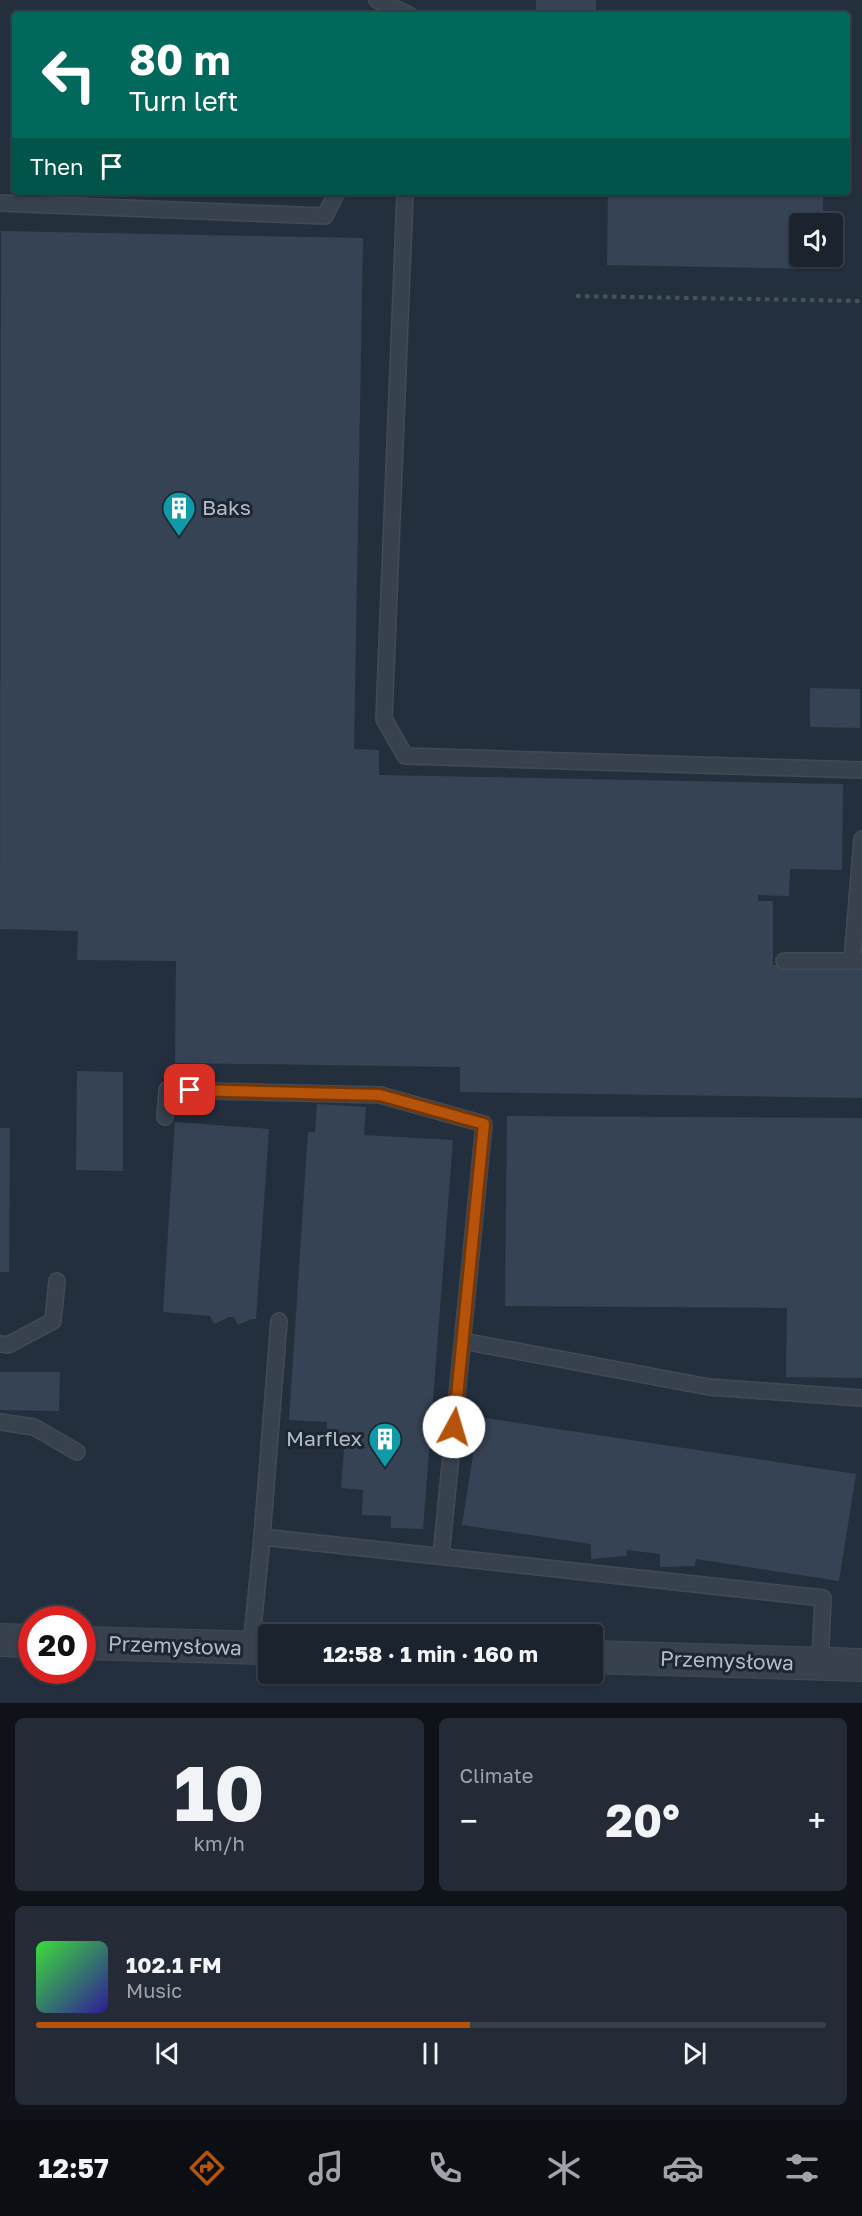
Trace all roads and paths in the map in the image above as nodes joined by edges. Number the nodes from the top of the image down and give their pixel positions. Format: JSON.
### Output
{"nodes":[{"id":1,"x":377,"y":0,"type":"edge"},
{"id":2,"x":403,"y":12,"type":"edge"},
{"id":3,"x":336,"y":195,"type":"edge"},
{"id":4,"x":405,"y":195,"type":"dead end"},
{"id":5,"x":0,"y":203,"type":"edge"},
{"id":6,"x":576,"y":296,"type":"dead end"},
{"id":7,"x":862,"y":301,"type":"edge"},
{"id":8,"x":862,"y":770,"type":"edge"},
{"id":9,"x":862,"y":839,"type":"edge"},
{"id":10,"x":784,"y":961,"type":"dead end"},
{"id":11,"x":857,"y":961,"type":"edge"},
{"id":12,"x":165,"y":1117,"type":"dead end"},
{"id":13,"x":57,"y":1281,"type":"dead end"},
{"id":14,"x":279,"y":1321,"type":"dead end"},
{"id":15,"x":463,"y":1341,"type":"junction"},
{"id":16,"x":0,"y":1344,"type":"edge"},
{"id":17,"x":862,"y":1398,"type":"edge"},
{"id":18,"x":0,"y":1422,"type":"edge"},
{"id":19,"x":77,"y":1452,"type":"dead end"},
{"id":20,"x":262,"y":1537,"type":"junction"},
{"id":21,"x":441,"y":1556,"type":"junction"},
{"id":22,"x":260,"y":1624,"type":"edge"},
{"id":23,"x":0,"y":1640,"type":"edge"},
{"id":24,"x":18,"y":1641,"type":"edge"},
{"id":25,"x":96,"y":1643,"type":"edge"},
{"id":26,"x":258,"y":1648,"type":"edge"},
{"id":27,"x":603,"y":1658,"type":"edge"},
{"id":28,"x":820,"y":1664,"type":"junction"},
{"id":29,"x":862,"y":1665,"type":"edge"}],
"edges":[{"from":1,"to":2,"type":"lane"},
{"from":3,"to":5,"type":"lane"},
{"from":4,"to":8,"type":"lane"},
{"from":6,"to":7,"type":"path"},
{"from":9,"to":11,"type":"lane"},
{"from":10,"to":11,"type":"lane"},
{"from":12,"to":15,"type":"lane"},
{"from":13,"to":16,"type":"lane"},
{"from":14,"to":20,"type":"lane"},
{"from":15,"to":17,"type":"lane"},
{"from":15,"to":21,"type":"lane"},
{"from":18,"to":19,"type":"lane"},
{"from":20,"to":21,"type":"lane"},
{"from":20,"to":22,"type":"lane"},
{"from":21,"to":28,"type":"lane"},
{"from":23,"to":24,"type":"street"},
{"from":25,"to":26,"type":"street","name":"Przemysłowa"},
{"from":27,"to":28,"type":"street","name":"Przemysłowa"},
{"from":28,"to":29,"type":"street","name":"Przemysłowa"}]}
